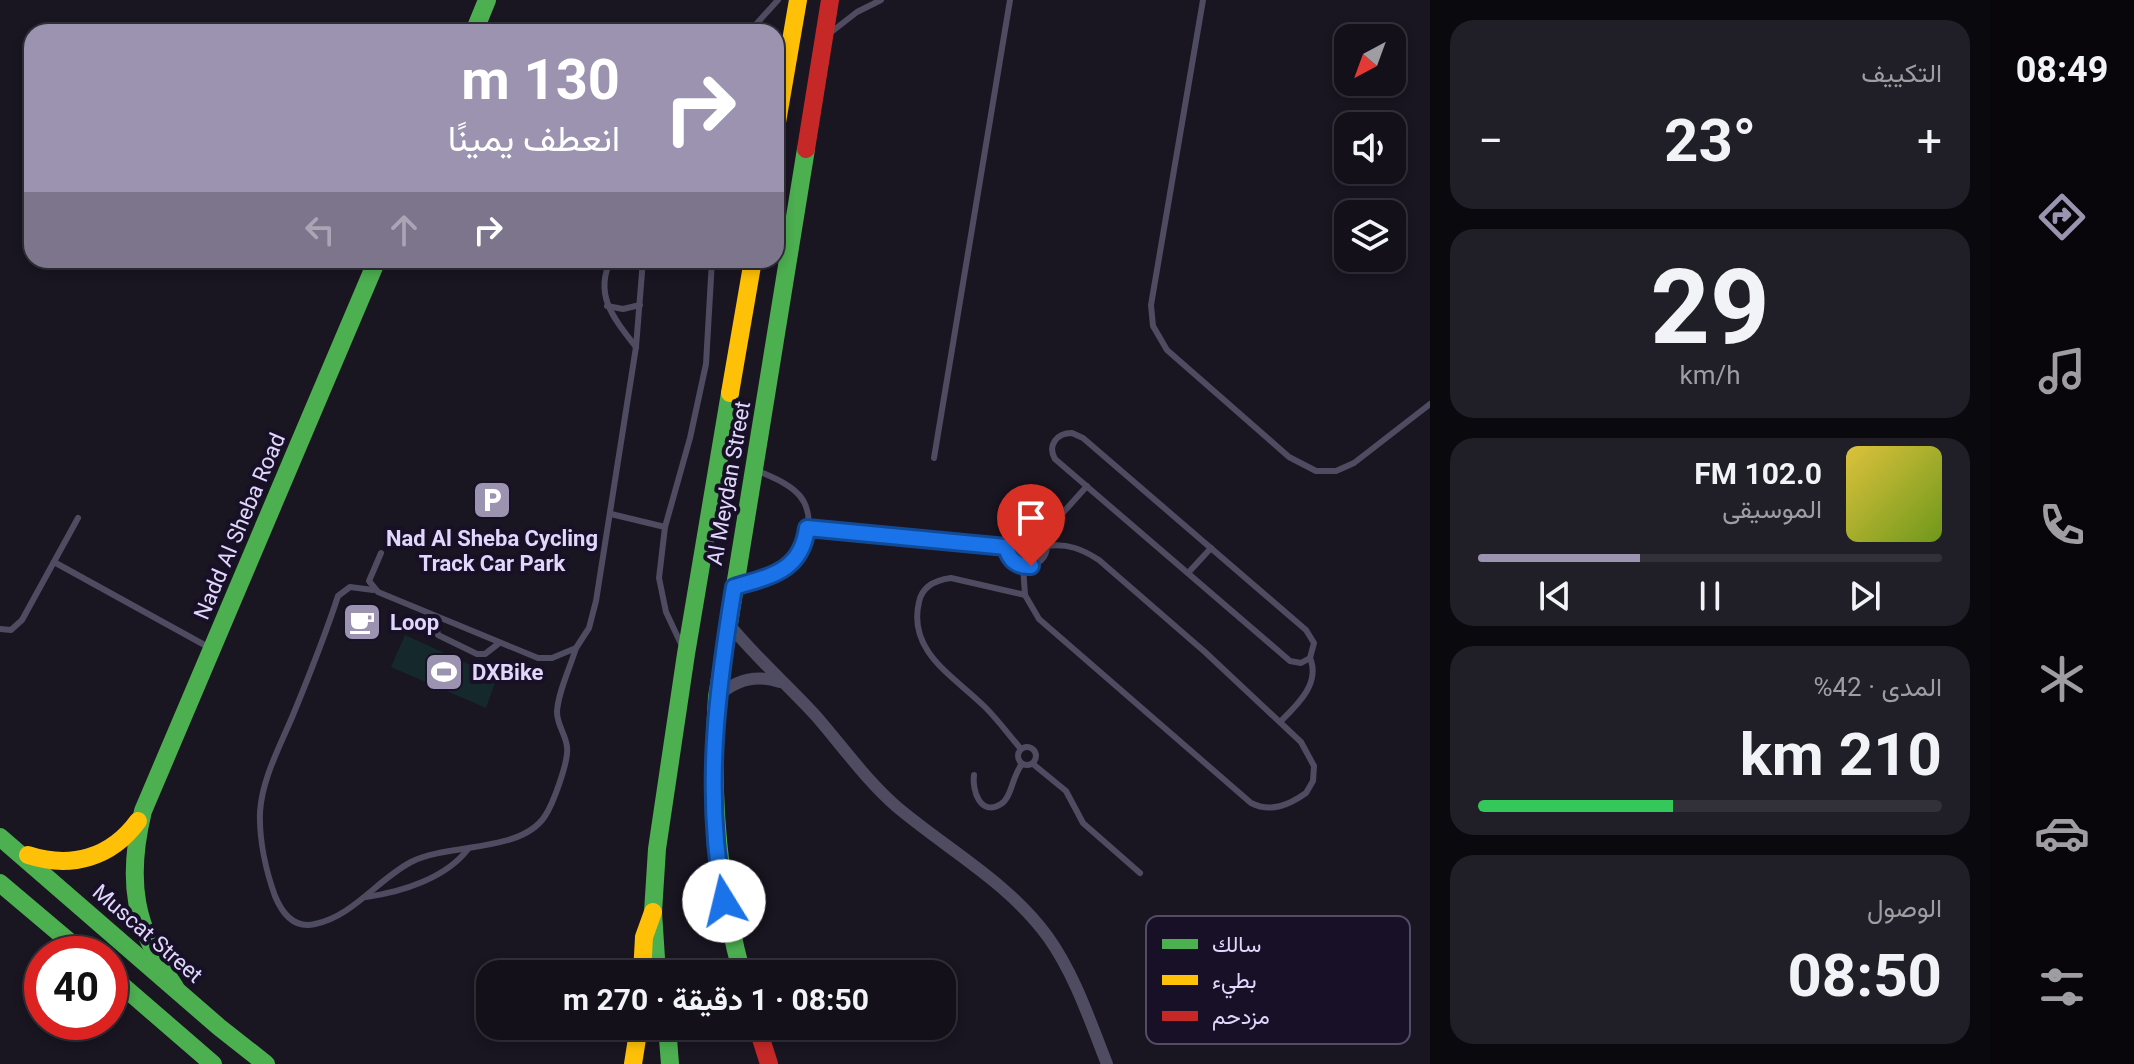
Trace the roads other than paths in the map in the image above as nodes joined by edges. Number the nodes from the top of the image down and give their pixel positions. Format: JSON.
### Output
{"nodes":[{"id":1,"x":487,"y":0,"type":"edge"},
{"id":2,"x":778,"y":0,"type":"edge"},
{"id":3,"x":798,"y":0,"type":"edge"},
{"id":4,"x":830,"y":0,"type":"edge"},
{"id":5,"x":881,"y":0,"type":"edge"},
{"id":6,"x":1010,"y":0,"type":"edge"},
{"id":7,"x":1203,"y":0,"type":"edge"},
{"id":8,"x":477,"y":24,"type":"edge"},
{"id":9,"x":756,"y":24,"type":"edge"},
{"id":10,"x":824,"y":38,"type":"junction"},
{"id":11,"x":784,"y":81,"type":"edge"},
{"id":12,"x":374,"y":268,"type":"edge"},
{"id":13,"x":609,"y":268,"type":"edge"},
{"id":14,"x":643,"y":268,"type":"edge"},
{"id":15,"x":712,"y":268,"type":"edge"},
{"id":16,"x":752,"y":268,"type":"edge"},
{"id":17,"x":640,"y":305,"type":"junction"},
{"id":18,"x":607,"y":306,"type":"junction"},
{"id":19,"x":636,"y":347,"type":"junction"},
{"id":20,"x":1430,"y":404,"type":"edge"},
{"id":21,"x":934,"y":458,"type":"dead end"},
{"id":22,"x":756,"y":470,"type":"junction"},
{"id":23,"x":1087,"y":486,"type":"junction"},
{"id":24,"x":611,"y":514,"type":"junction"},
{"id":25,"x":78,"y":518,"type":"dead end"},
{"id":26,"x":665,"y":527,"type":"junction"},
{"id":27,"x":807,"y":528,"type":"junction"},
{"id":28,"x":1043,"y":535,"type":"junction"},
{"id":29,"x":1047,"y":546,"type":"junction"},
{"id":30,"x":1006,"y":547,"type":"junction"},
{"id":31,"x":1211,"y":548,"type":"junction"},
{"id":32,"x":381,"y":553,"type":"dead end"},
{"id":33,"x":54,"y":562,"type":"junction"},
{"id":34,"x":1023,"y":566,"type":"junction"},
{"id":35,"x":1188,"y":573,"type":"junction"},
{"id":36,"x":734,"y":587,"type":"junction"},
{"id":37,"x":373,"y":590,"type":"junction"},
{"id":38,"x":1025,"y":595,"type":"junction"},
{"id":39,"x":435,"y":617,"type":"junction"},
{"id":40,"x":728,"y":623,"type":"junction"},
{"id":41,"x":0,"y":629,"type":"edge"},
{"id":42,"x":498,"y":644,"type":"junction"},
{"id":43,"x":576,"y":648,"type":"junction"},
{"id":44,"x":213,"y":649,"type":"junction"},
{"id":45,"x":686,"y":654,"type":"junction"},
{"id":46,"x":1310,"y":658,"type":"junction"},
{"id":47,"x":783,"y":683,"type":"junction"},
{"id":48,"x":717,"y":697,"type":"junction"},
{"id":49,"x":1280,"y":722,"type":"junction"},
{"id":50,"x":1021,"y":749,"type":"junction"},
{"id":51,"x":1022,"y":764,"type":"junction"},
{"id":52,"x":1033,"y":764,"type":"junction"},
{"id":53,"x":974,"y":775,"type":"dead end"},
{"id":54,"x":143,"y":811,"type":"junction"},
{"id":55,"x":7,"y":843,"type":"edge"},
{"id":56,"x":468,"y":849,"type":"junction"},
{"id":57,"x":1140,"y":873,"type":"dead end"},
{"id":58,"x":0,"y":883,"type":"edge"},
{"id":59,"x":366,"y":897,"type":"junction"},
{"id":60,"x":63,"y":936,"type":"edge"},
{"id":61,"x":650,"y":960,"type":"edge"},
{"id":62,"x":738,"y":960,"type":"edge"},
{"id":63,"x":175,"y":987,"type":"junction"},
{"id":64,"x":128,"y":991,"type":"edge"},
{"id":65,"x":637,"y":1040,"type":"edge"},
{"id":66,"x":657,"y":1040,"type":"edge"},
{"id":67,"x":668,"y":1040,"type":"edge"},
{"id":68,"x":761,"y":1040,"type":"edge"},
{"id":69,"x":213,"y":1064,"type":"edge"},
{"id":70,"x":266,"y":1064,"type":"edge"},
{"id":71,"x":633,"y":1064,"type":"edge"},
{"id":72,"x":657,"y":1064,"type":"edge"},
{"id":73,"x":670,"y":1064,"type":"edge"},
{"id":74,"x":769,"y":1064,"type":"edge"},
{"id":75,"x":1107,"y":1064,"type":"edge"}],
"edges":[{"from":1,"to":8,"type":"street"},
{"from":2,"to":9,"type":"lane"},
{"from":3,"to":11,"type":"street"},
{"from":4,"to":10,"type":"street","name":"Al Meydan Street"},
{"from":5,"to":10,"type":"lane"},
{"from":6,"to":21,"type":"lane"},
{"from":7,"to":20,"type":"lane"},
{"from":10,"to":22,"type":"street","name":"Al Meydan Street"},
{"from":12,"to":44,"type":"street","name":"Nadd Al Sheba Road"},
{"from":13,"to":18,"type":"lane"},
{"from":14,"to":17,"type":"lane"},
{"from":15,"to":26,"type":"lane"},
{"from":16,"to":45,"type":"street","name":"Al Meydan Street"},
{"from":17,"to":18,"type":"lane"},
{"from":17,"to":19,"type":"lane"},
{"from":18,"to":19,"type":"lane"},
{"from":19,"to":24,"type":"lane"},
{"from":22,"to":27,"type":"lane"},
{"from":22,"to":36,"type":"street","name":"Al Meydan Street"},
{"from":23,"to":28,"type":"lane"},
{"from":23,"to":31,"type":"lane"},
{"from":23,"to":35,"type":"lane"},
{"from":24,"to":26,"type":"lane"},
{"from":24,"to":43,"type":"lane"},
{"from":25,"to":33,"type":"lane"},
{"from":26,"to":45,"type":"lane"},
{"from":27,"to":30,"type":"lane"},
{"from":27,"to":36,"type":"lane"},
{"from":28,"to":29,"type":"lane"},
{"from":28,"to":30,"type":"lane"},
{"from":29,"to":34,"type":"lane"},
{"from":29,"to":49,"type":"lane"},
{"from":30,"to":34,"type":"lane"},
{"from":31,"to":35,"type":"lane"},
{"from":31,"to":46,"type":"lane"},
{"from":32,"to":37,"type":"lane"},
{"from":33,"to":41,"type":"lane"},
{"from":33,"to":44,"type":"lane"},
{"from":34,"to":38,"type":"lane"},
{"from":35,"to":46,"type":"lane"},
{"from":36,"to":40,"type":"street","name":"Al Meydan Street"},
{"from":37,"to":39,"type":"lane"},
{"from":37,"to":59,"type":"lane"},
{"from":38,"to":49,"type":"lane"},
{"from":38,"to":50,"type":"lane"},
{"from":39,"to":42,"type":"lane"},
{"from":39,"to":42,"type":"lane"},
{"from":40,"to":47,"type":"street"},
{"from":40,"to":48,"type":"street","name":"Al Meydan Street"},
{"from":42,"to":43,"type":"lane"},
{"from":43,"to":56,"type":"lane"},
{"from":44,"to":54,"type":"street","name":"Nadd Al Sheba Road"},
{"from":45,"to":61,"type":"street","name":"Al Meydan Street"},
{"from":46,"to":49,"type":"lane"},
{"from":47,"to":48,"type":"street"},
{"from":47,"to":75,"type":"street"},
{"from":48,"to":62,"type":"street","name":"Al Meydan Street"},
{"from":50,"to":51,"type":"lane"},
{"from":50,"to":52,"type":"lane"},
{"from":51,"to":52,"type":"lane"},
{"from":51,"to":53,"type":"lane"},
{"from":52,"to":57,"type":"lane"},
{"from":54,"to":55,"type":"street","name":"Nadd Al Sheba Road"},
{"from":54,"to":63,"type":"street","name":"Nadd Al Sheba Road"},
{"from":55,"to":63,"type":"street","name":"Muscat Street"},
{"from":56,"to":59,"type":"lane"},
{"from":56,"to":59,"type":"lane"},
{"from":58,"to":60,"type":"street"},
{"from":63,"to":70,"type":"street","name":"Muscat Street"},
{"from":64,"to":69,"type":"street"},
{"from":65,"to":71,"type":"street"},
{"from":66,"to":72,"type":"street"},
{"from":67,"to":73,"type":"street"},
{"from":68,"to":74,"type":"street"}]}
